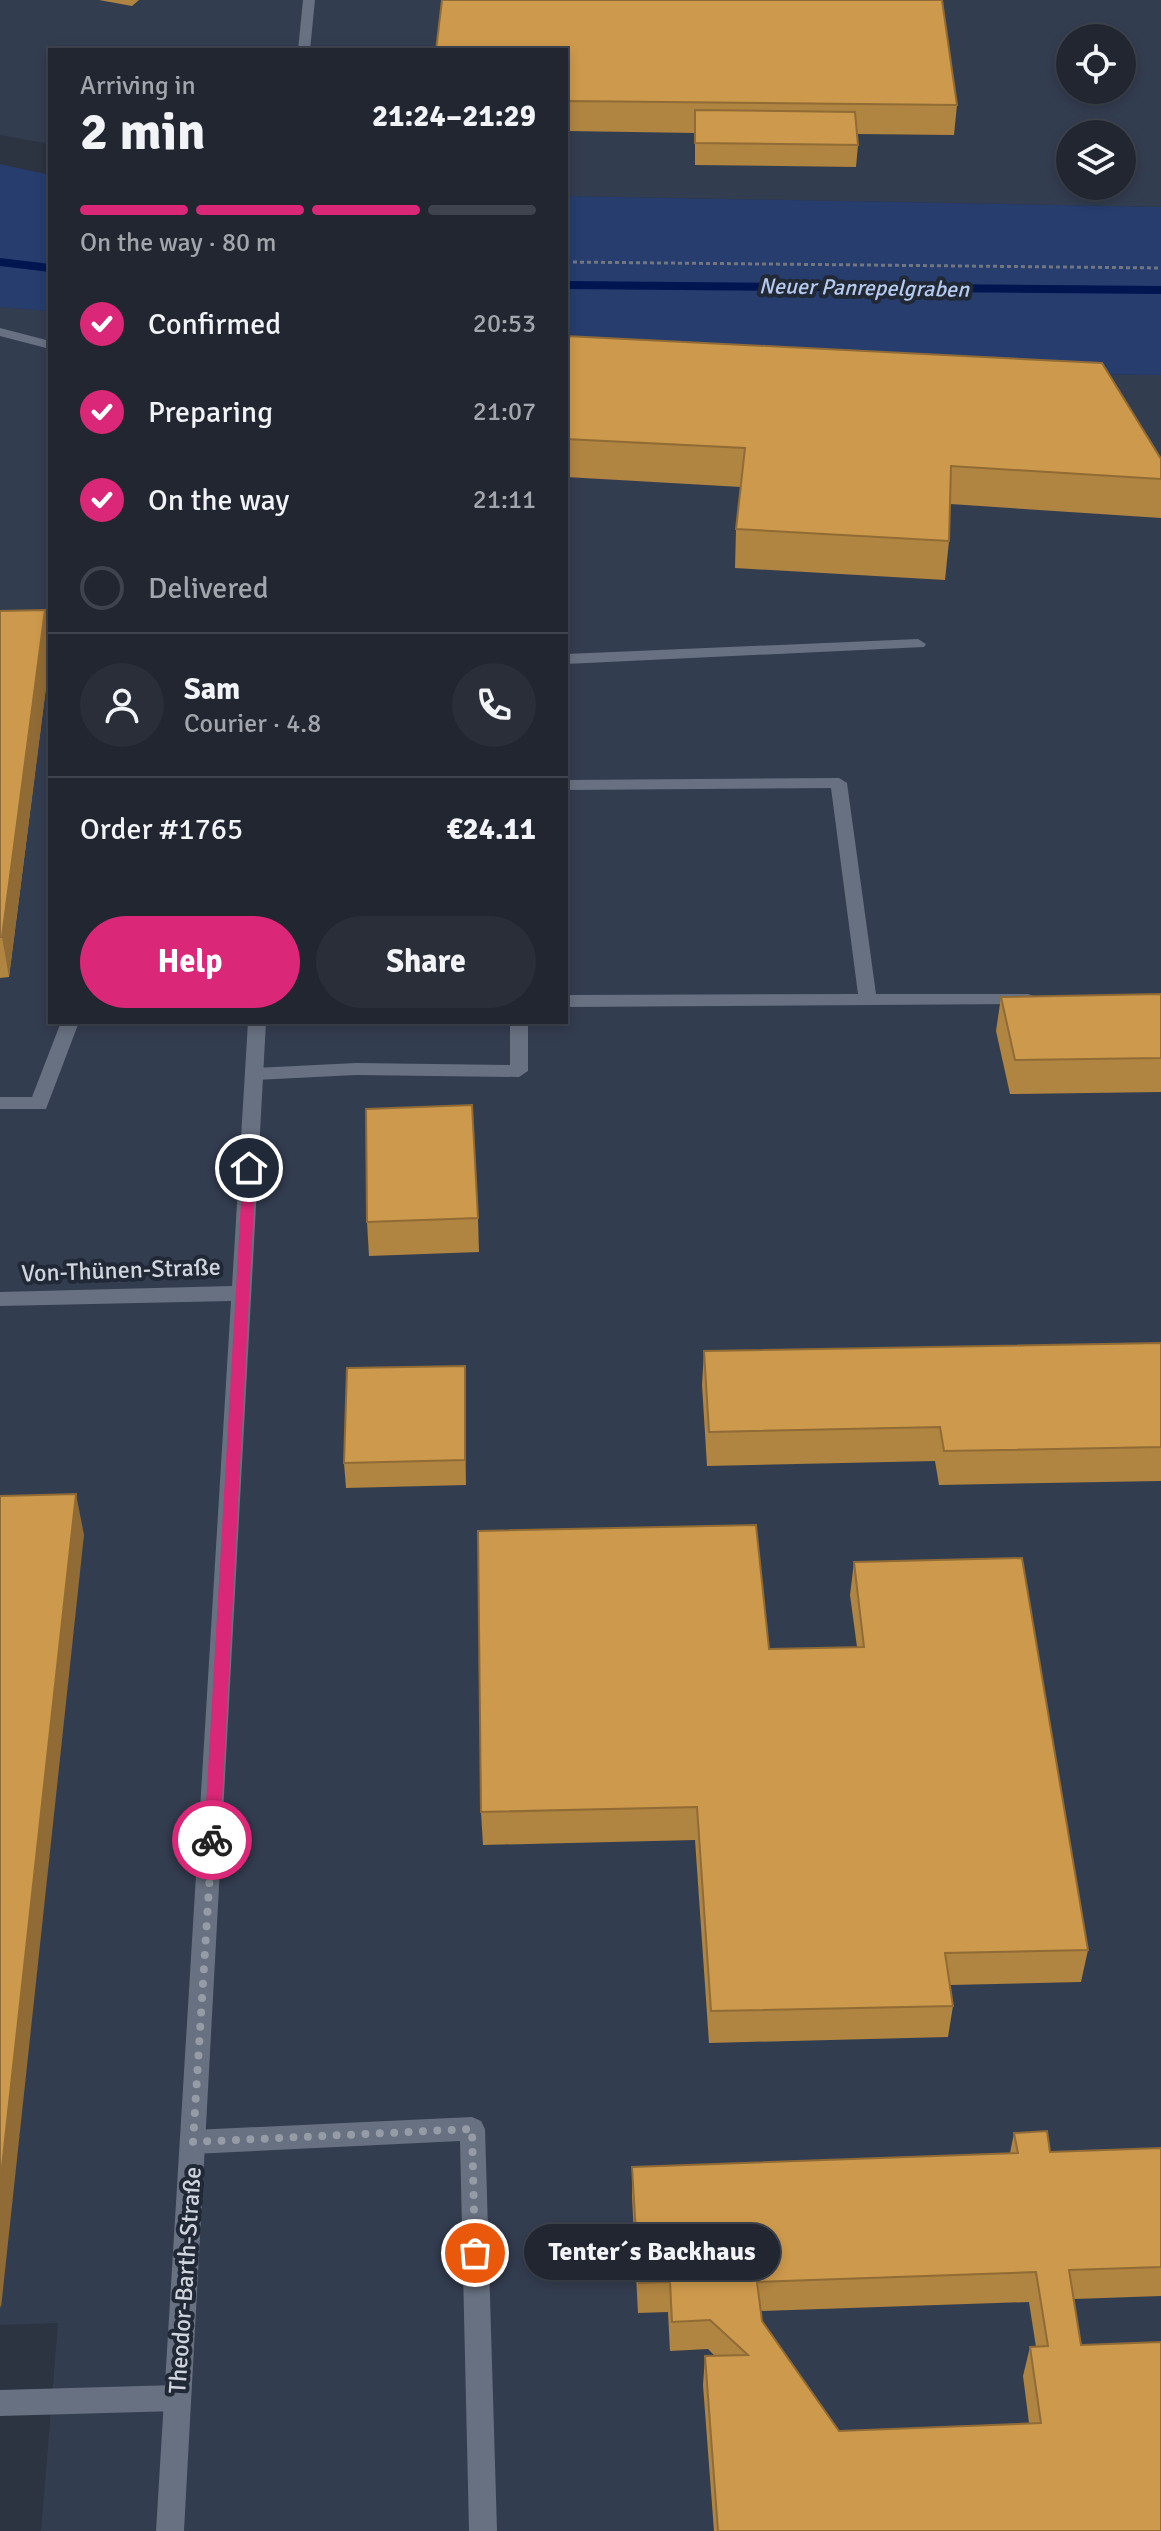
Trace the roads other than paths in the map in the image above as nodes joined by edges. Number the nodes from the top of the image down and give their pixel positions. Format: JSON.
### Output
{"nodes":[{"id":1,"x":309,"y":0,"type":"edge"},
{"id":2,"x":304,"y":48,"type":"edge"},
{"id":3,"x":0,"y":332,"type":"edge"},
{"id":4,"x":48,"y":344,"type":"edge"},
{"id":5,"x":918,"y":644,"type":"dead end"},
{"id":6,"x":568,"y":659,"type":"edge"},
{"id":7,"x":568,"y":785,"type":"edge"},
{"id":8,"x":868,"y":1000,"type":"junction"},
{"id":9,"x":1053,"y":1000,"type":"edge"},
{"id":10,"x":568,"y":1001,"type":"edge"},
{"id":11,"x":69,"y":1024,"type":"edge"},
{"id":12,"x":257,"y":1024,"type":"edge"},
{"id":13,"x":519,"y":1024,"type":"edge"},
{"id":14,"x":255,"y":1074,"type":"junction"},
{"id":15,"x":0,"y":1103,"type":"edge"},
{"id":16,"x":242,"y":1293,"type":"junction"},
{"id":17,"x":0,"y":1299,"type":"edge"},
{"id":18,"x":193,"y":2142,"type":"junction"},
{"id":19,"x":177,"y":2398,"type":"junction"},
{"id":20,"x":0,"y":2403,"type":"edge"},
{"id":21,"x":170,"y":2531,"type":"edge"},
{"id":22,"x":483,"y":2531,"type":"edge"}],
"edges":[{"from":1,"to":2,"type":"street"},
{"from":3,"to":4,"type":"street"},
{"from":5,"to":6,"type":"street"},
{"from":7,"to":8,"type":"street"},
{"from":8,"to":9,"type":"street"},
{"from":8,"to":10,"type":"street"},
{"from":11,"to":15,"type":"street"},
{"from":12,"to":14,"type":"street","name":"Theodor-Barth-Straße"},
{"from":13,"to":14,"type":"street"},
{"from":14,"to":16,"type":"street","name":"Theodor-Barth-Straße"},
{"from":16,"to":17,"type":"street","name":"Von-Thünen-Straße"},
{"from":16,"to":18,"type":"street","name":"Theodor-Barth-Straße"},
{"from":18,"to":19,"type":"street","name":"Theodor-Barth-Straße"},
{"from":18,"to":22,"type":"street"},
{"from":19,"to":20,"type":"street"},
{"from":19,"to":21,"type":"street","name":"Theodor-Barth-Straße"}]}
